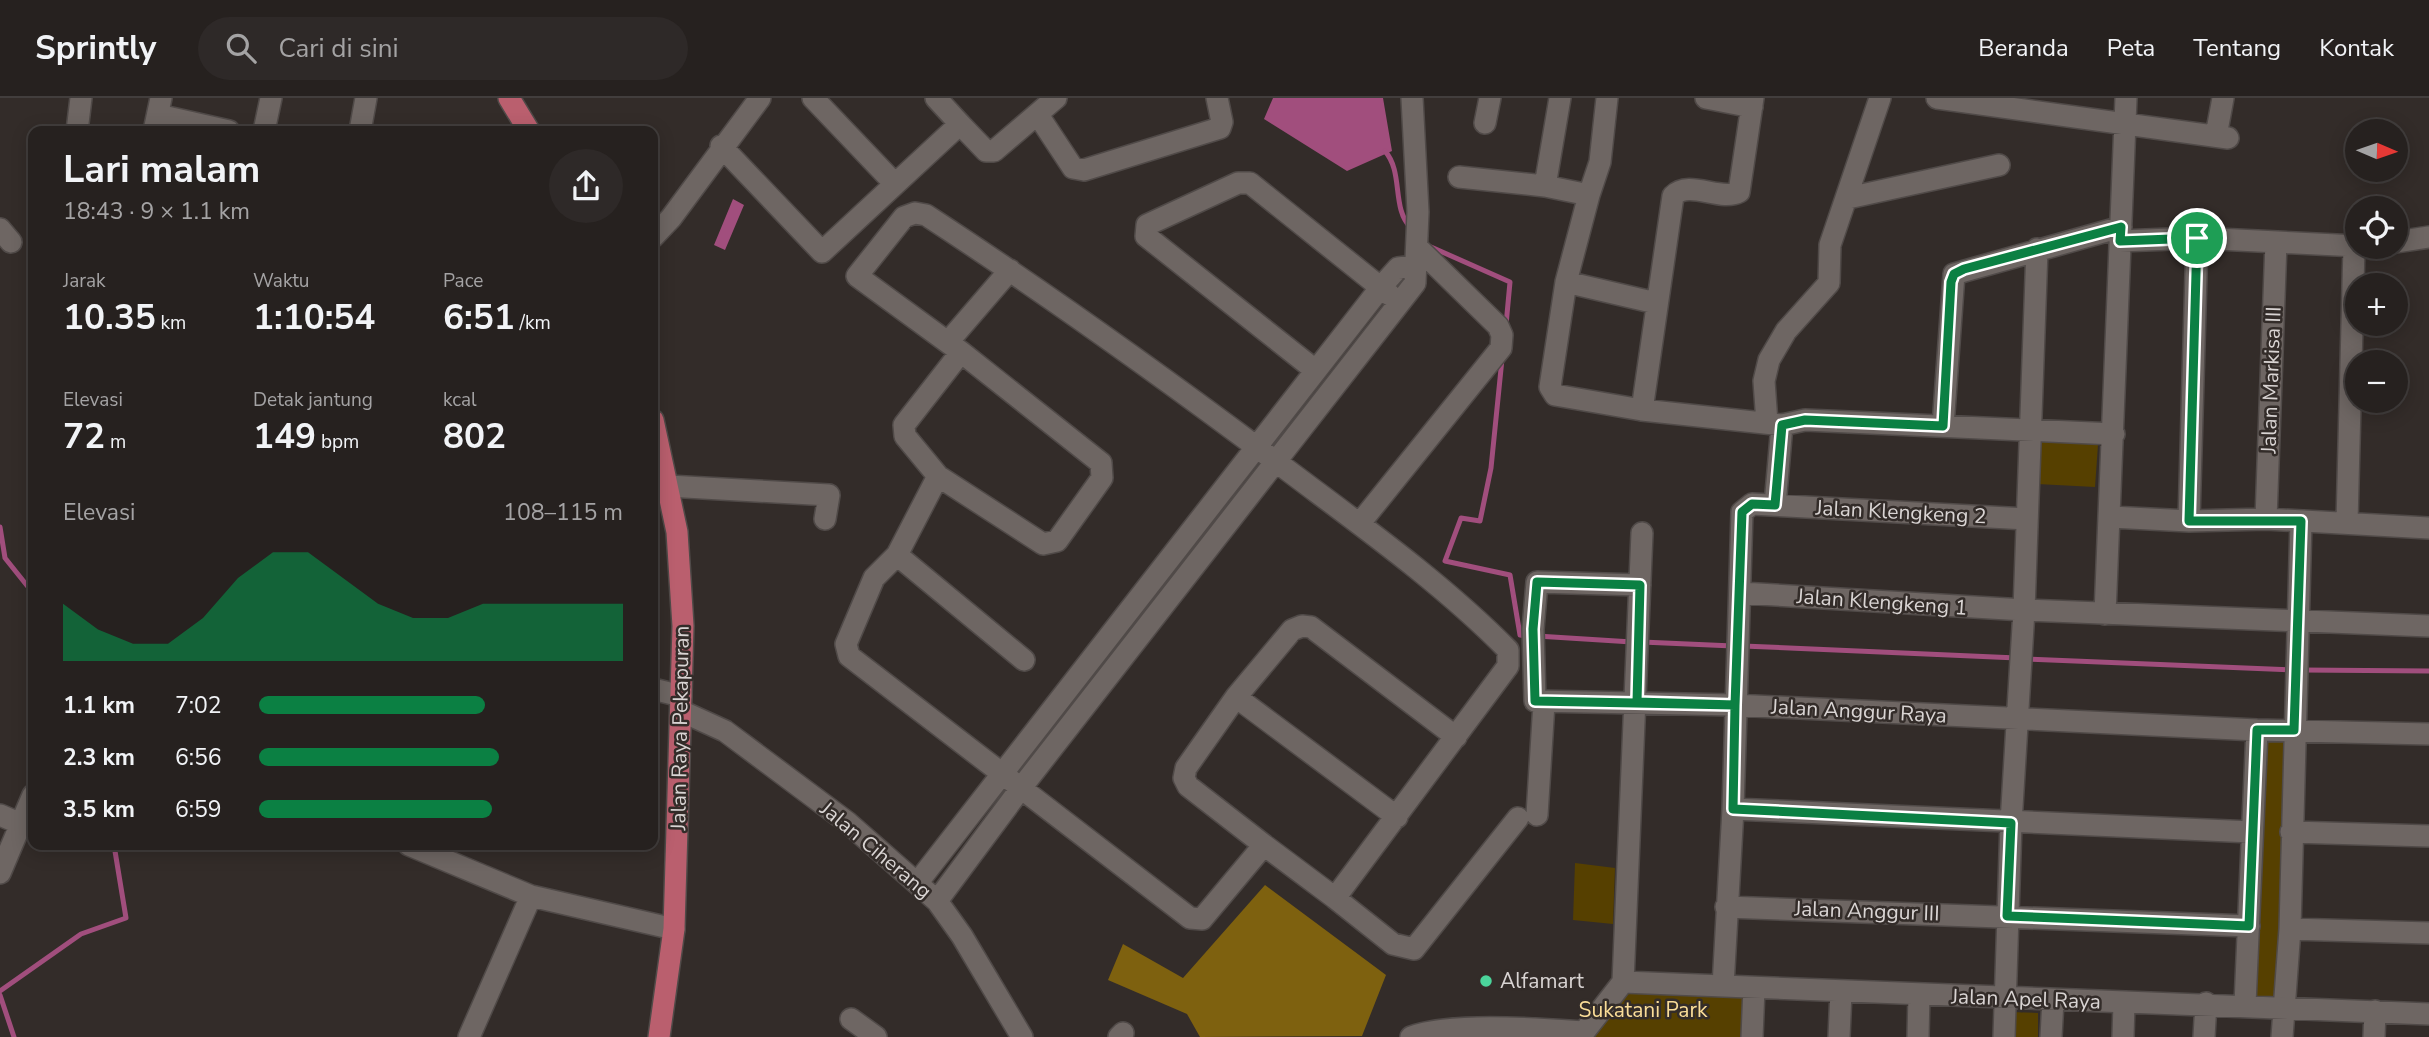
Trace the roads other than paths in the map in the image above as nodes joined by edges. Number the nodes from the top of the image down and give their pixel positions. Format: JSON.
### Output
{"nodes":[{"id":1,"x":271,"y":98,"type":"edge"},
{"id":2,"x":366,"y":98,"type":"edge"},
{"id":3,"x":509,"y":98,"type":"edge"},
{"id":4,"x":760,"y":98,"type":"edge"},
{"id":5,"x":813,"y":98,"type":"edge"},
{"id":6,"x":936,"y":98,"type":"edge"},
{"id":7,"x":1056,"y":98,"type":"edge"},
{"id":8,"x":1217,"y":98,"type":"edge"},
{"id":9,"x":1412,"y":98,"type":"edge"},
{"id":10,"x":1490,"y":98,"type":"edge"},
{"id":11,"x":1560,"y":98,"type":"edge"},
{"id":12,"x":1607,"y":98,"type":"edge"},
{"id":13,"x":1706,"y":98,"type":"edge"},
{"id":14,"x":1880,"y":98,"type":"edge"},
{"id":15,"x":1937,"y":98,"type":"edge"},
{"id":16,"x":2126,"y":98,"type":"edge"},
{"id":17,"x":2223,"y":98,"type":"edge"},
{"id":18,"x":77,"y":99,"type":"edge"},
{"id":19,"x":1752,"y":102,"type":"edge"},
{"id":20,"x":158,"y":115,"type":"edge"},
{"id":21,"x":1038,"y":115,"type":"junction"},
{"id":22,"x":1485,"y":123,"type":"dead end"},
{"id":23,"x":960,"y":124,"type":"junction"},
{"id":24,"x":2126,"y":125,"type":"junction"},
{"id":25,"x":77,"y":126,"type":"edge"},
{"id":26,"x":207,"y":126,"type":"edge"},
{"id":27,"x":265,"y":126,"type":"edge"},
{"id":28,"x":361,"y":126,"type":"edge"},
{"id":29,"x":526,"y":126,"type":"edge"},
{"id":30,"x":721,"y":146,"type":"junction"},
{"id":31,"x":1999,"y":165,"type":"dead end"},
{"id":32,"x":1459,"y":177,"type":"dead end"},
{"id":33,"x":895,"y":184,"type":"junction"},
{"id":34,"x":1545,"y":186,"type":"junction"},
{"id":35,"x":1589,"y":195,"type":"junction"},
{"id":36,"x":1848,"y":198,"type":"junction"},
{"id":37,"x":658,"y":232,"type":"edge"},
{"id":38,"x":2121,"y":234,"type":"junction"},
{"id":39,"x":2429,"y":237,"type":"edge"},
{"id":40,"x":2197,"y":238,"type":"junction"},
{"id":41,"x":2408,"y":240,"type":"edge"},
{"id":42,"x":2276,"y":242,"type":"junction"},
{"id":43,"x":2345,"y":245,"type":"edge"},
{"id":44,"x":2037,"y":250,"type":"junction"},
{"id":45,"x":1417,"y":253,"type":"junction"},
{"id":46,"x":2356,"y":259,"type":"edge"},
{"id":47,"x":1010,"y":270,"type":"junction"},
{"id":48,"x":1566,"y":282,"type":"junction"},
{"id":49,"x":1381,"y":287,"type":"junction"},
{"id":50,"x":1399,"y":302,"type":"junction"},
{"id":51,"x":1656,"y":303,"type":"junction"},
{"id":52,"x":955,"y":347,"type":"junction"},
{"id":53,"x":1315,"y":370,"type":"junction"},
{"id":54,"x":1642,"y":410,"type":"junction"},
{"id":55,"x":1774,"y":424,"type":"junction"},
{"id":56,"x":1943,"y":426,"type":"junction"},
{"id":57,"x":2031,"y":429,"type":"junction"},
{"id":58,"x":2114,"y":435,"type":"junction"},
{"id":59,"x":658,"y":442,"type":"edge"},
{"id":60,"x":1257,"y":447,"type":"junction"},
{"id":61,"x":1276,"y":461,"type":"junction"},
{"id":62,"x":938,"y":477,"type":"junction"},
{"id":63,"x":668,"y":486,"type":"junction"},
{"id":64,"x":1775,"y":505,"type":"junction"},
{"id":65,"x":2111,"y":517,"type":"junction"},
{"id":66,"x":825,"y":519,"type":"dead end"},
{"id":67,"x":2027,"y":519,"type":"junction"},
{"id":68,"x":2266,"y":519,"type":"junction"},
{"id":69,"x":2429,"y":520,"type":"edge"},
{"id":70,"x":2189,"y":521,"type":"junction"},
{"id":71,"x":2301,"y":521,"type":"junction"},
{"id":72,"x":1360,"y":523,"type":"junction"},
{"id":73,"x":2347,"y":523,"type":"junction"},
{"id":74,"x":2429,"y":528,"type":"edge"},
{"id":75,"x":1642,"y":535,"type":"dead end"},
{"id":76,"x":897,"y":555,"type":"junction"},
{"id":77,"x":1640,"y":585,"type":"junction"},
{"id":78,"x":1741,"y":593,"type":"junction"},
{"id":79,"x":2024,"y":610,"type":"junction"},
{"id":80,"x":2105,"y":614,"type":"junction"},
{"id":81,"x":2298,"y":620,"type":"junction"},
{"id":82,"x":2429,"y":626,"type":"edge"},
{"id":83,"x":1024,"y":660,"type":"dead end"},
{"id":84,"x":658,"y":692,"type":"edge"},
{"id":85,"x":1237,"y":697,"type":"junction"},
{"id":86,"x":1637,"y":702,"type":"junction"},
{"id":87,"x":1544,"y":703,"type":"junction"},
{"id":88,"x":681,"y":704,"type":"junction"},
{"id":89,"x":1735,"y":705,"type":"junction"},
{"id":90,"x":2017,"y":719,"type":"junction"},
{"id":91,"x":2257,"y":730,"type":"junction"},
{"id":92,"x":2294,"y":730,"type":"junction"},
{"id":93,"x":2429,"y":734,"type":"edge"},
{"id":94,"x":1457,"y":737,"type":"junction"},
{"id":95,"x":1003,"y":774,"type":"junction"},
{"id":96,"x":1021,"y":788,"type":"junction"},
{"id":97,"x":28,"y":807,"type":"edge"},
{"id":98,"x":1733,"y":809,"type":"junction"},
{"id":99,"x":0,"y":815,"type":"edge"},
{"id":100,"x":1397,"y":817,"type":"junction"},
{"id":101,"x":2011,"y":823,"type":"junction"},
{"id":102,"x":21,"y":824,"type":"junction"},
{"id":103,"x":2252,"y":832,"type":"junction"},
{"id":104,"x":2291,"y":832,"type":"junction"},
{"id":105,"x":2429,"y":836,"type":"edge"},
{"id":106,"x":1264,"y":845,"type":"junction"},
{"id":107,"x":453,"y":853,"type":"edge"},
{"id":108,"x":0,"y":873,"type":"edge"},
{"id":109,"x":918,"y":883,"type":"junction"},
{"id":110,"x":531,"y":896,"type":"junction"},
{"id":111,"x":1335,"y":898,"type":"junction"},
{"id":112,"x":937,"y":901,"type":"junction"},
{"id":113,"x":1726,"y":906,"type":"junction"},
{"id":114,"x":2007,"y":916,"type":"junction"},
{"id":115,"x":2249,"y":926,"type":"junction"},
{"id":116,"x":674,"y":929,"type":"junction"},
{"id":117,"x":2290,"y":929,"type":"junction"},
{"id":118,"x":2429,"y":933,"type":"edge"},
{"id":119,"x":1623,"y":982,"type":"junction"},
{"id":120,"x":1723,"y":986,"type":"junction"},
{"id":121,"x":1754,"y":988,"type":"junction"},
{"id":122,"x":1841,"y":992,"type":"junction"},
{"id":123,"x":1919,"y":995,"type":"junction"},
{"id":124,"x":2006,"y":998,"type":"junction"},
{"id":125,"x":2053,"y":1000,"type":"junction"},
{"id":126,"x":2124,"y":1003,"type":"junction"},
{"id":127,"x":2206,"y":1003,"type":"junction"},
{"id":128,"x":2245,"y":1004,"type":"junction"},
{"id":129,"x":2282,"y":1007,"type":"junction"},
{"id":130,"x":2375,"y":1011,"type":"junction"},
{"id":131,"x":2429,"y":1014,"type":"edge"},
{"id":132,"x":851,"y":1019,"type":"dead end"},
{"id":133,"x":1515,"y":1032,"type":"edge"},
{"id":134,"x":1014,"y":1033,"type":"edge"},
{"id":135,"x":1586,"y":1035,"type":"edge"},
{"id":136,"x":469,"y":1037,"type":"edge"},
{"id":137,"x":659,"y":1037,"type":"edge"},
{"id":138,"x":876,"y":1037,"type":"edge"},
{"id":139,"x":1411,"y":1037,"type":"edge"},
{"id":140,"x":1752,"y":1037,"type":"edge"},
{"id":141,"x":1839,"y":1037,"type":"edge"},
{"id":142,"x":1918,"y":1037,"type":"edge"},
{"id":143,"x":2004,"y":1037,"type":"edge"},
{"id":144,"x":2051,"y":1037,"type":"edge"},
{"id":145,"x":2123,"y":1037,"type":"edge"},
{"id":146,"x":2204,"y":1037,"type":"edge"},
{"id":147,"x":2282,"y":1037,"type":"edge"},
{"id":148,"x":2374,"y":1037,"type":"edge"}],
"edges":[{"from":1,"to":27,"type":"street"},
{"from":2,"to":28,"type":"street"},
{"from":3,"to":29,"type":"main road"},
{"from":4,"to":30,"type":"street"},
{"from":5,"to":33,"type":"street"},
{"from":6,"to":23,"type":"street"},
{"from":7,"to":21,"type":"street"},
{"from":8,"to":21,"type":"street"},
{"from":9,"to":45,"type":"street"},
{"from":10,"to":22,"type":"street"},
{"from":11,"to":34,"type":"street"},
{"from":12,"to":35,"type":"street"},
{"from":13,"to":19,"type":"street"},
{"from":14,"to":36,"type":"street"},
{"from":15,"to":24,"type":"street"},
{"from":16,"to":24,"type":"street"},
{"from":17,"to":24,"type":"street"},
{"from":18,"to":25,"type":"street"},
{"from":19,"to":51,"type":"street"},
{"from":20,"to":26,"type":"street"},
{"from":21,"to":23,"type":"street"},
{"from":23,"to":33,"type":"street"},
{"from":24,"to":38,"type":"street"},
{"from":30,"to":33,"type":"street"},
{"from":30,"to":37,"type":"street"},
{"from":31,"to":36,"type":"street"},
{"from":32,"to":34,"type":"street"},
{"from":34,"to":35,"type":"street"},
{"from":35,"to":48,"type":"street"},
{"from":36,"to":55,"type":"street"},
{"from":38,"to":40,"type":"street"},
{"from":38,"to":44,"type":"street"},
{"from":38,"to":58,"type":"street"},
{"from":39,"to":41,"type":"street"},
{"from":40,"to":42,"type":"street"},
{"from":40,"to":70,"type":"street"},
{"from":42,"to":43,"type":"street"},
{"from":42,"to":68,"type":"street","name":"Jalan Markisa III"},
{"from":44,"to":56,"type":"street"},
{"from":44,"to":57,"type":"street"},
{"from":45,"to":49,"type":"street"},
{"from":45,"to":50,"type":"street"},
{"from":45,"to":72,"type":"street"},
{"from":46,"to":73,"type":"street"},
{"from":47,"to":52,"type":"street"},
{"from":47,"to":52,"type":"street"},
{"from":47,"to":60,"type":"street"},
{"from":48,"to":51,"type":"street"},
{"from":48,"to":54,"type":"street"},
{"from":49,"to":50,"type":"street"},
{"from":49,"to":53,"type":"street"},
{"from":49,"to":53,"type":"street"},
{"from":50,"to":61,"type":"street"},
{"from":51,"to":54,"type":"street"},
{"from":52,"to":62,"type":"street"},
{"from":52,"to":62,"type":"street"},
{"from":53,"to":60,"type":"street"},
{"from":54,"to":55,"type":"street"},
{"from":55,"to":56,"type":"street"},
{"from":55,"to":64,"type":"street"},
{"from":56,"to":57,"type":"street"},
{"from":57,"to":58,"type":"street"},
{"from":57,"to":67,"type":"street"},
{"from":58,"to":65,"type":"street"},
{"from":59,"to":63,"type":"main road","name":"Jalan Raya Pekapuran"},
{"from":60,"to":61,"type":"street"},
{"from":60,"to":95,"type":"street"},
{"from":61,"to":72,"type":"street"},
{"from":61,"to":96,"type":"street"},
{"from":62,"to":76,"type":"street"},
{"from":63,"to":66,"type":"street"},
{"from":63,"to":88,"type":"main road","name":"Jalan Raya Pekapuran"},
{"from":64,"to":67,"type":"street","name":"Jalan Klengkeng 2"},
{"from":64,"to":78,"type":"street","name":"Jalan Klengkeng 2"},
{"from":65,"to":70,"type":"street"},
{"from":65,"to":80,"type":"street"},
{"from":67,"to":79,"type":"street"},
{"from":68,"to":70,"type":"street"},
{"from":68,"to":71,"type":"street"},
{"from":69,"to":74,"type":"street"},
{"from":71,"to":73,"type":"street"},
{"from":71,"to":81,"type":"street"},
{"from":72,"to":94,"type":"street"},
{"from":73,"to":74,"type":"street"},
{"from":75,"to":77,"type":"street"},
{"from":76,"to":83,"type":"street"},
{"from":76,"to":95,"type":"street"},
{"from":77,"to":86,"type":"street"},
{"from":77,"to":87,"type":"street"},
{"from":78,"to":79,"type":"street","name":"Jalan Klengkeng 1"},
{"from":78,"to":89,"type":"street"},
{"from":79,"to":80,"type":"street","name":"Jalan Klengkeng 1"},
{"from":79,"to":90,"type":"street"},
{"from":80,"to":81,"type":"street","name":"Jalan Klengkeng 1"},
{"from":81,"to":82,"type":"street","name":"Jalan Klengkeng 1"},
{"from":81,"to":92,"type":"street"},
{"from":84,"to":88,"type":"street","name":"Jalan Ciherang"},
{"from":85,"to":94,"type":"street"},
{"from":85,"to":100,"type":"street"},
{"from":85,"to":106,"type":"street"},
{"from":86,"to":87,"type":"street","name":"Jalan Anggur Raya"},
{"from":86,"to":89,"type":"street","name":"Jalan Anggur Raya"},
{"from":86,"to":119,"type":"street"},
{"from":87,"to":111,"type":"street"},
{"from":88,"to":109,"type":"street","name":"Jalan Ciherang"},
{"from":88,"to":116,"type":"main road","name":"Jalan Raya Pekapuran"},
{"from":89,"to":90,"type":"street","name":"Jalan Anggur Raya"},
{"from":89,"to":98,"type":"street"},
{"from":90,"to":91,"type":"street","name":"Jalan Anggur Raya"},
{"from":90,"to":101,"type":"street"},
{"from":91,"to":92,"type":"street","name":"Jalan Anggur Raya"},
{"from":91,"to":103,"type":"street"},
{"from":92,"to":93,"type":"street","name":"Jalan Anggur Raya"},
{"from":92,"to":104,"type":"street"},
{"from":94,"to":100,"type":"street"},
{"from":95,"to":96,"type":"street"},
{"from":95,"to":109,"type":"street"},
{"from":96,"to":106,"type":"street"},
{"from":96,"to":112,"type":"street"},
{"from":97,"to":102,"type":"street"},
{"from":98,"to":101,"type":"street"},
{"from":98,"to":113,"type":"street"},
{"from":99,"to":102,"type":"street"},
{"from":100,"to":111,"type":"street"},
{"from":101,"to":103,"type":"street"},
{"from":101,"to":114,"type":"street"},
{"from":102,"to":108,"type":"street"},
{"from":103,"to":115,"type":"street"},
{"from":104,"to":105,"type":"street"},
{"from":104,"to":117,"type":"street"},
{"from":106,"to":111,"type":"street"},
{"from":107,"to":110,"type":"street"},
{"from":109,"to":112,"type":"street","name":"Jalan Ciherang"},
{"from":110,"to":116,"type":"street"},
{"from":110,"to":136,"type":"street"},
{"from":112,"to":134,"type":"street","name":"Jalan Ciherang"},
{"from":113,"to":114,"type":"street","name":"Jalan Anggur III"},
{"from":113,"to":120,"type":"street"},
{"from":114,"to":115,"type":"street","name":"Jalan Anggur III"},
{"from":114,"to":124,"type":"street"},
{"from":115,"to":128,"type":"street"},
{"from":116,"to":137,"type":"main road","name":"Jalan Raya Pekapuran"},
{"from":117,"to":118,"type":"street"},
{"from":117,"to":129,"type":"street"},
{"from":119,"to":120,"type":"street","name":"Jalan Apel Raya"},
{"from":119,"to":135,"type":"street"},
{"from":120,"to":121,"type":"street","name":"Jalan Apel Raya"},
{"from":121,"to":122,"type":"street","name":"Jalan Apel Raya"},
{"from":121,"to":140,"type":"street"},
{"from":122,"to":123,"type":"street","name":"Jalan Apel Raya"},
{"from":122,"to":141,"type":"street"},
{"from":123,"to":124,"type":"street","name":"Jalan Apel Raya"},
{"from":123,"to":142,"type":"street"},
{"from":124,"to":125,"type":"street","name":"Jalan Apel Raya"},
{"from":124,"to":143,"type":"street"},
{"from":125,"to":126,"type":"street","name":"Jalan Apel Raya"},
{"from":125,"to":144,"type":"street"},
{"from":126,"to":127,"type":"street","name":"Jalan Apel Raya"},
{"from":126,"to":145,"type":"street"},
{"from":127,"to":128,"type":"street","name":"Jalan Apel Raya"},
{"from":127,"to":146,"type":"street"},
{"from":128,"to":129,"type":"street","name":"Jalan Apel Raya"},
{"from":129,"to":130,"type":"street","name":"Jalan Apel Raya"},
{"from":129,"to":147,"type":"street"},
{"from":130,"to":131,"type":"street","name":"Jalan Apel Raya"},
{"from":130,"to":148,"type":"street"},
{"from":132,"to":138,"type":"street"},
{"from":133,"to":135,"type":"street"},
{"from":133,"to":139,"type":"street"}]}
